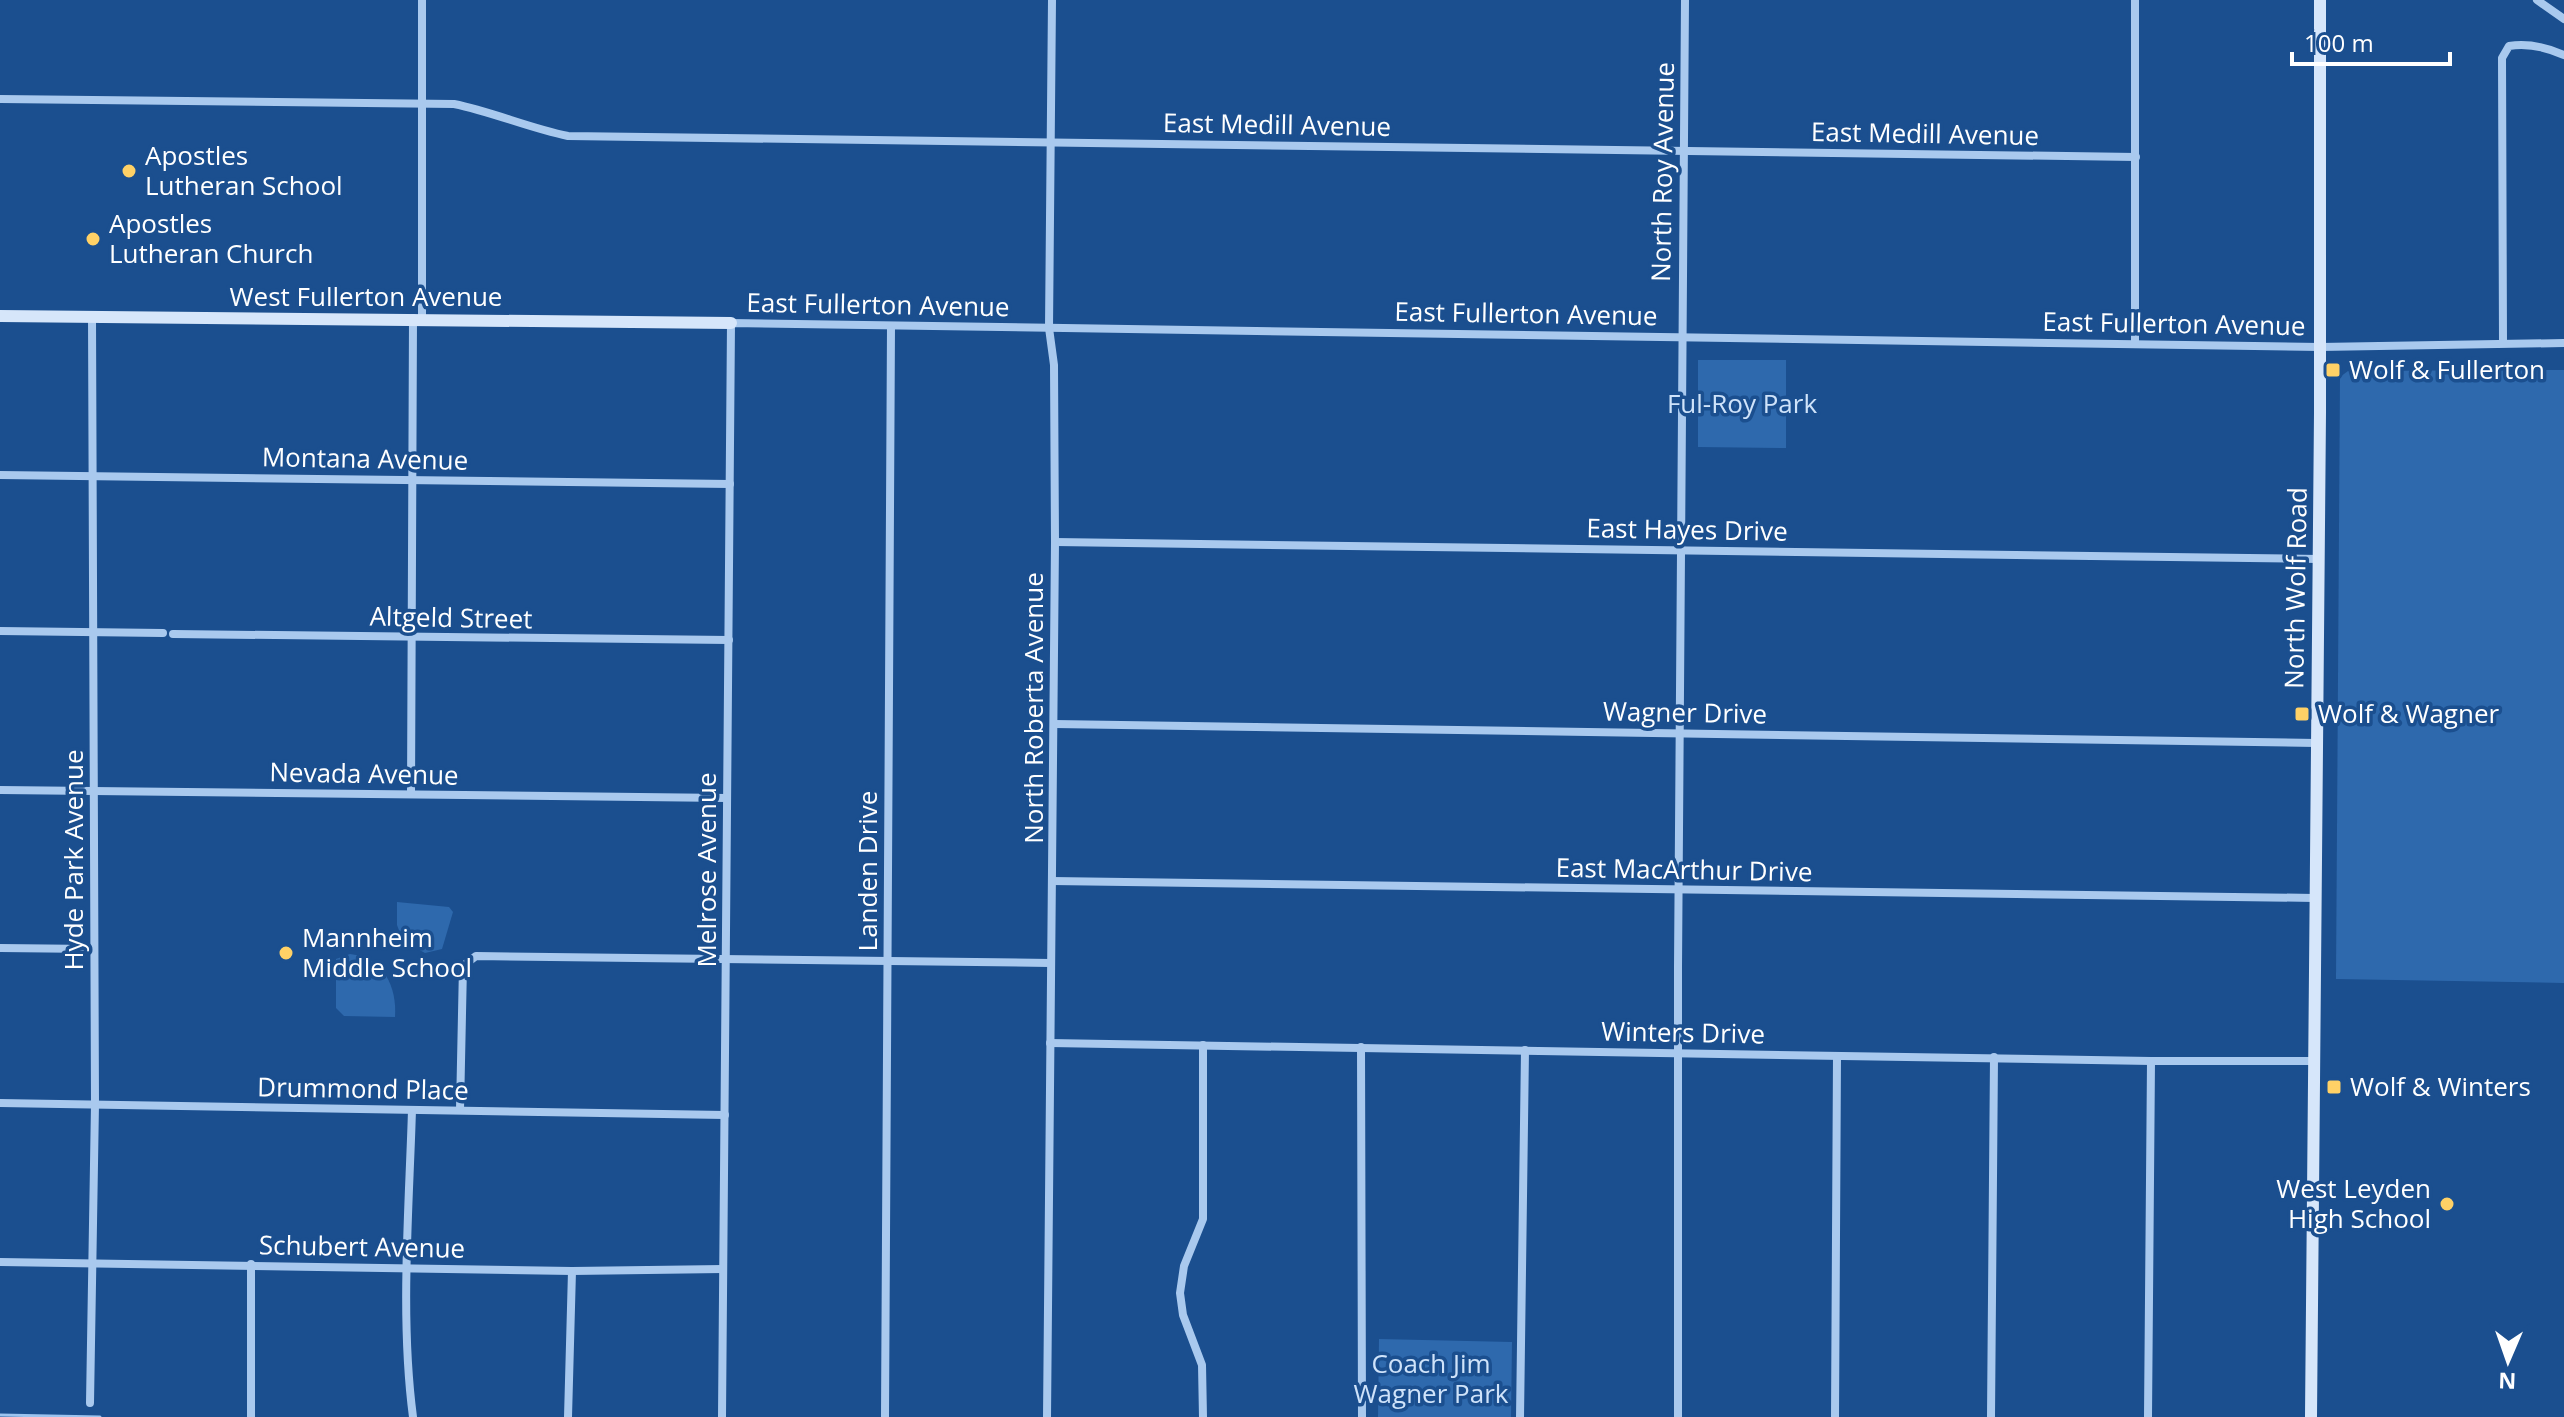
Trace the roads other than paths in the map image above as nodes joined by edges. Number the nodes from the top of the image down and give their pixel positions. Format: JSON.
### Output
{"nodes":[{"id":1,"x":422,"y":0,"type":"edge"},
{"id":2,"x":1052,"y":0,"type":"edge"},
{"id":3,"x":1685,"y":0,"type":"edge"},
{"id":4,"x":2135,"y":0,"type":"edge"},
{"id":5,"x":2320,"y":0,"type":"edge"},
{"id":6,"x":2537,"y":0,"type":"edge"},
{"id":7,"x":2564,"y":19,"type":"edge"},
{"id":8,"x":2564,"y":55,"type":"edge"},
{"id":9,"x":0,"y":99,"type":"edge"},
{"id":10,"x":422,"y":103,"type":"junction"},
{"id":11,"x":1051,"y":142,"type":"junction"},
{"id":12,"x":1684,"y":151,"type":"junction"},
{"id":13,"x":2136,"y":157,"type":"junction"},
{"id":14,"x":0,"y":316,"type":"edge"},
{"id":15,"x":92,"y":317,"type":"junction"},
{"id":16,"x":417,"y":318,"type":"junction"},
{"id":17,"x":731,"y":323,"type":"junction"},
{"id":18,"x":891,"y":326,"type":"junction"},
{"id":19,"x":1049,"y":328,"type":"junction"},
{"id":20,"x":1682,"y":336,"type":"junction"},
{"id":21,"x":2135,"y":342,"type":"junction"},
{"id":22,"x":2503,"y":343,"type":"junction"},
{"id":23,"x":2564,"y":343,"type":"edge"},
{"id":24,"x":2320,"y":347,"type":"junction"},
{"id":25,"x":94,"y":474,"type":"junction"},
{"id":26,"x":0,"y":475,"type":"edge"},
{"id":27,"x":413,"y":480,"type":"junction"},
{"id":28,"x":730,"y":484,"type":"junction"},
{"id":29,"x":1055,"y":542,"type":"junction"},
{"id":30,"x":1682,"y":550,"type":"junction"},
{"id":31,"x":2319,"y":559,"type":"junction"},
{"id":32,"x":0,"y":631,"type":"edge"},
{"id":33,"x":93,"y":632,"type":"junction"},
{"id":34,"x":412,"y":638,"type":"junction"},
{"id":35,"x":729,"y":640,"type":"junction"},
{"id":36,"x":1054,"y":724,"type":"junction"},
{"id":37,"x":1680,"y":733,"type":"junction"},
{"id":38,"x":2316,"y":743,"type":"junction"},
{"id":39,"x":0,"y":790,"type":"edge"},
{"id":40,"x":93,"y":791,"type":"junction"},
{"id":41,"x":411,"y":794,"type":"junction"},
{"id":42,"x":727,"y":798,"type":"junction"},
{"id":43,"x":1052,"y":881,"type":"junction"},
{"id":44,"x":1679,"y":890,"type":"junction"},
{"id":45,"x":2314,"y":898,"type":"junction"},
{"id":46,"x":0,"y":948,"type":"edge"},
{"id":47,"x":94,"y":949,"type":"junction"},
{"id":48,"x":726,"y":961,"type":"junction"},
{"id":49,"x":887,"y":962,"type":"junction"},
{"id":50,"x":1050,"y":963,"type":"junction"},
{"id":51,"x":1050,"y":1043,"type":"junction"},
{"id":52,"x":1203,"y":1045,"type":"junction"},
{"id":53,"x":1361,"y":1047,"type":"junction"},
{"id":54,"x":1525,"y":1050,"type":"junction"},
{"id":55,"x":1679,"y":1052,"type":"junction"},
{"id":56,"x":1837,"y":1056,"type":"junction"},
{"id":57,"x":1994,"y":1057,"type":"junction"},
{"id":58,"x":2151,"y":1061,"type":"junction"},
{"id":59,"x":2315,"y":1061,"type":"junction"},
{"id":60,"x":0,"y":1103,"type":"edge"},
{"id":61,"x":95,"y":1104,"type":"junction"},
{"id":62,"x":412,"y":1110,"type":"junction"},
{"id":63,"x":460,"y":1110,"type":"junction"},
{"id":64,"x":725,"y":1115,"type":"junction"},
{"id":65,"x":0,"y":1262,"type":"edge"},
{"id":66,"x":92,"y":1263,"type":"junction"},
{"id":67,"x":251,"y":1264,"type":"junction"},
{"id":68,"x":408,"y":1267,"type":"junction"},
{"id":69,"x":723,"y":1269,"type":"junction"},
{"id":70,"x":572,"y":1271,"type":"junction"},
{"id":71,"x":90,"y":1403,"type":"dead end"},
{"id":72,"x":251,"y":1417,"type":"edge"},
{"id":73,"x":413,"y":1417,"type":"edge"},
{"id":74,"x":568,"y":1417,"type":"edge"},
{"id":75,"x":722,"y":1417,"type":"edge"},
{"id":76,"x":885,"y":1417,"type":"edge"},
{"id":77,"x":1047,"y":1417,"type":"edge"},
{"id":78,"x":1203,"y":1417,"type":"edge"},
{"id":79,"x":1362,"y":1417,"type":"edge"},
{"id":80,"x":1520,"y":1417,"type":"edge"},
{"id":81,"x":1678,"y":1417,"type":"edge"},
{"id":82,"x":1835,"y":1417,"type":"edge"},
{"id":83,"x":1991,"y":1417,"type":"edge"},
{"id":84,"x":2148,"y":1417,"type":"edge"},
{"id":85,"x":2311,"y":1417,"type":"edge"}],
"edges":[{"from":1,"to":10,"type":"street"},
{"from":2,"to":11,"type":"street","name":"North Roberta Avenue"},
{"from":3,"to":12,"type":"street","name":"North Roy Avenue"},
{"from":4,"to":13,"type":"street"},
{"from":5,"to":24,"type":"main road","name":"North Wolf Road"},
{"from":6,"to":7,"type":"street"},
{"from":8,"to":22,"type":"street"},
{"from":9,"to":10,"type":"street","name":"East Medill Avenue"},
{"from":10,"to":11,"type":"street","name":"East Medill Avenue"},
{"from":10,"to":16,"type":"street"},
{"from":11,"to":12,"type":"street","name":"East Medill Avenue"},
{"from":11,"to":19,"type":"street","name":"North Roberta Avenue"},
{"from":12,"to":13,"type":"street","name":"East Medill Avenue"},
{"from":12,"to":20,"type":"street","name":"North Roy Avenue"},
{"from":13,"to":21,"type":"street"},
{"from":14,"to":15,"type":"main road","name":"West Fullerton Avenue"},
{"from":15,"to":16,"type":"main road","name":"West Fullerton Avenue"},
{"from":15,"to":25,"type":"street","name":"Hyde Park Avenue"},
{"from":16,"to":17,"type":"main road","name":"West Fullerton Avenue"},
{"from":16,"to":27,"type":"street"},
{"from":17,"to":18,"type":"street","name":"East Fullerton Avenue"},
{"from":17,"to":28,"type":"street","name":"Melrose Avenue"},
{"from":18,"to":19,"type":"street","name":"East Fullerton Avenue"},
{"from":18,"to":49,"type":"street","name":"Landen Drive"},
{"from":19,"to":20,"type":"street","name":"East Fullerton Avenue"},
{"from":19,"to":29,"type":"street","name":"North Roberta Avenue"},
{"from":20,"to":21,"type":"street","name":"East Fullerton Avenue"},
{"from":20,"to":30,"type":"street","name":"North Roy Avenue"},
{"from":21,"to":24,"type":"street","name":"East Fullerton Avenue"},
{"from":22,"to":23,"type":"street"},
{"from":22,"to":24,"type":"street"},
{"from":24,"to":31,"type":"main road","name":"North Wolf Road"},
{"from":25,"to":26,"type":"street","name":"Montana Avenue"},
{"from":25,"to":27,"type":"street","name":"Montana Avenue"},
{"from":25,"to":33,"type":"street","name":"Hyde Park Avenue"},
{"from":27,"to":28,"type":"street","name":"Montana Avenue"},
{"from":27,"to":34,"type":"street"},
{"from":28,"to":35,"type":"street","name":"Melrose Avenue"},
{"from":29,"to":30,"type":"street","name":"East Hayes Drive"},
{"from":29,"to":36,"type":"street","name":"North Roberta Avenue"},
{"from":30,"to":31,"type":"street","name":"East Hayes Drive"},
{"from":30,"to":37,"type":"street","name":"North Roy Avenue"},
{"from":31,"to":38,"type":"main road","name":"North Wolf Road"},
{"from":32,"to":33,"type":"street","name":"Altgeld Street"},
{"from":33,"to":34,"type":"street","name":"Altgeld Street"},
{"from":33,"to":40,"type":"street","name":"Hyde Park Avenue"},
{"from":34,"to":35,"type":"street","name":"Altgeld Street"},
{"from":34,"to":41,"type":"street"},
{"from":35,"to":42,"type":"street","name":"Melrose Avenue"},
{"from":36,"to":37,"type":"street","name":"Wagner Drive"},
{"from":36,"to":43,"type":"street","name":"North Roberta Avenue"},
{"from":37,"to":38,"type":"street","name":"Wagner Drive"},
{"from":37,"to":44,"type":"street","name":"North Roy Avenue"},
{"from":38,"to":45,"type":"main road","name":"North Wolf Road"},
{"from":39,"to":40,"type":"street","name":"Nevada Avenue"},
{"from":40,"to":41,"type":"street","name":"Nevada Avenue"},
{"from":40,"to":47,"type":"street","name":"Hyde Park Avenue"},
{"from":41,"to":42,"type":"street","name":"Nevada Avenue"},
{"from":42,"to":48,"type":"street","name":"Melrose Avenue"},
{"from":43,"to":44,"type":"street","name":"East MacArthur Drive"},
{"from":43,"to":50,"type":"street","name":"North Roberta Avenue"},
{"from":44,"to":45,"type":"street","name":"East MacArthur Drive"},
{"from":44,"to":55,"type":"street","name":"North Roy Avenue"},
{"from":45,"to":59,"type":"main road","name":"North Wolf Road"},
{"from":46,"to":47,"type":"street"},
{"from":47,"to":61,"type":"street","name":"Hyde Park Avenue"},
{"from":48,"to":49,"type":"street"},
{"from":48,"to":63,"type":"street"},
{"from":48,"to":64,"type":"street","name":"Melrose Avenue"},
{"from":49,"to":50,"type":"street"},
{"from":49,"to":76,"type":"street","name":"Landen Drive"},
{"from":50,"to":51,"type":"street","name":"North Roberta Avenue"},
{"from":51,"to":52,"type":"street","name":"Winters Drive"},
{"from":51,"to":77,"type":"street","name":"North Roberta Avenue"},
{"from":52,"to":53,"type":"street","name":"Winters Drive"},
{"from":52,"to":78,"type":"street"},
{"from":53,"to":54,"type":"street","name":"Winters Drive"},
{"from":53,"to":79,"type":"street"},
{"from":54,"to":55,"type":"street","name":"Winters Drive"},
{"from":54,"to":80,"type":"street"},
{"from":55,"to":56,"type":"street","name":"Winters Drive"},
{"from":55,"to":81,"type":"street","name":"North Roy Avenue"},
{"from":56,"to":57,"type":"street","name":"Winters Drive"},
{"from":56,"to":82,"type":"street"},
{"from":57,"to":58,"type":"street","name":"Winters Drive"},
{"from":57,"to":83,"type":"street"},
{"from":58,"to":59,"type":"street","name":"Winters Drive"},
{"from":58,"to":84,"type":"street"},
{"from":59,"to":85,"type":"main road","name":"North Wolf Road"},
{"from":60,"to":61,"type":"street","name":"Drummond Place"},
{"from":61,"to":62,"type":"street","name":"Drummond Place"},
{"from":61,"to":66,"type":"street","name":"Hyde Park Avenue"},
{"from":62,"to":63,"type":"street","name":"Drummond Place"},
{"from":62,"to":68,"type":"street"},
{"from":63,"to":64,"type":"street","name":"Drummond Place"},
{"from":64,"to":69,"type":"street","name":"Melrose Avenue"},
{"from":65,"to":66,"type":"street","name":"Schubert Avenue"},
{"from":66,"to":67,"type":"street","name":"Schubert Avenue"},
{"from":66,"to":71,"type":"street","name":"Hyde Park Avenue"},
{"from":67,"to":68,"type":"street","name":"Schubert Avenue"},
{"from":67,"to":72,"type":"street"},
{"from":68,"to":70,"type":"street","name":"Schubert Avenue"},
{"from":68,"to":73,"type":"street"},
{"from":69,"to":70,"type":"street","name":"Schubert Avenue"},
{"from":69,"to":75,"type":"street","name":"Melrose Avenue"},
{"from":70,"to":74,"type":"street"}]}
